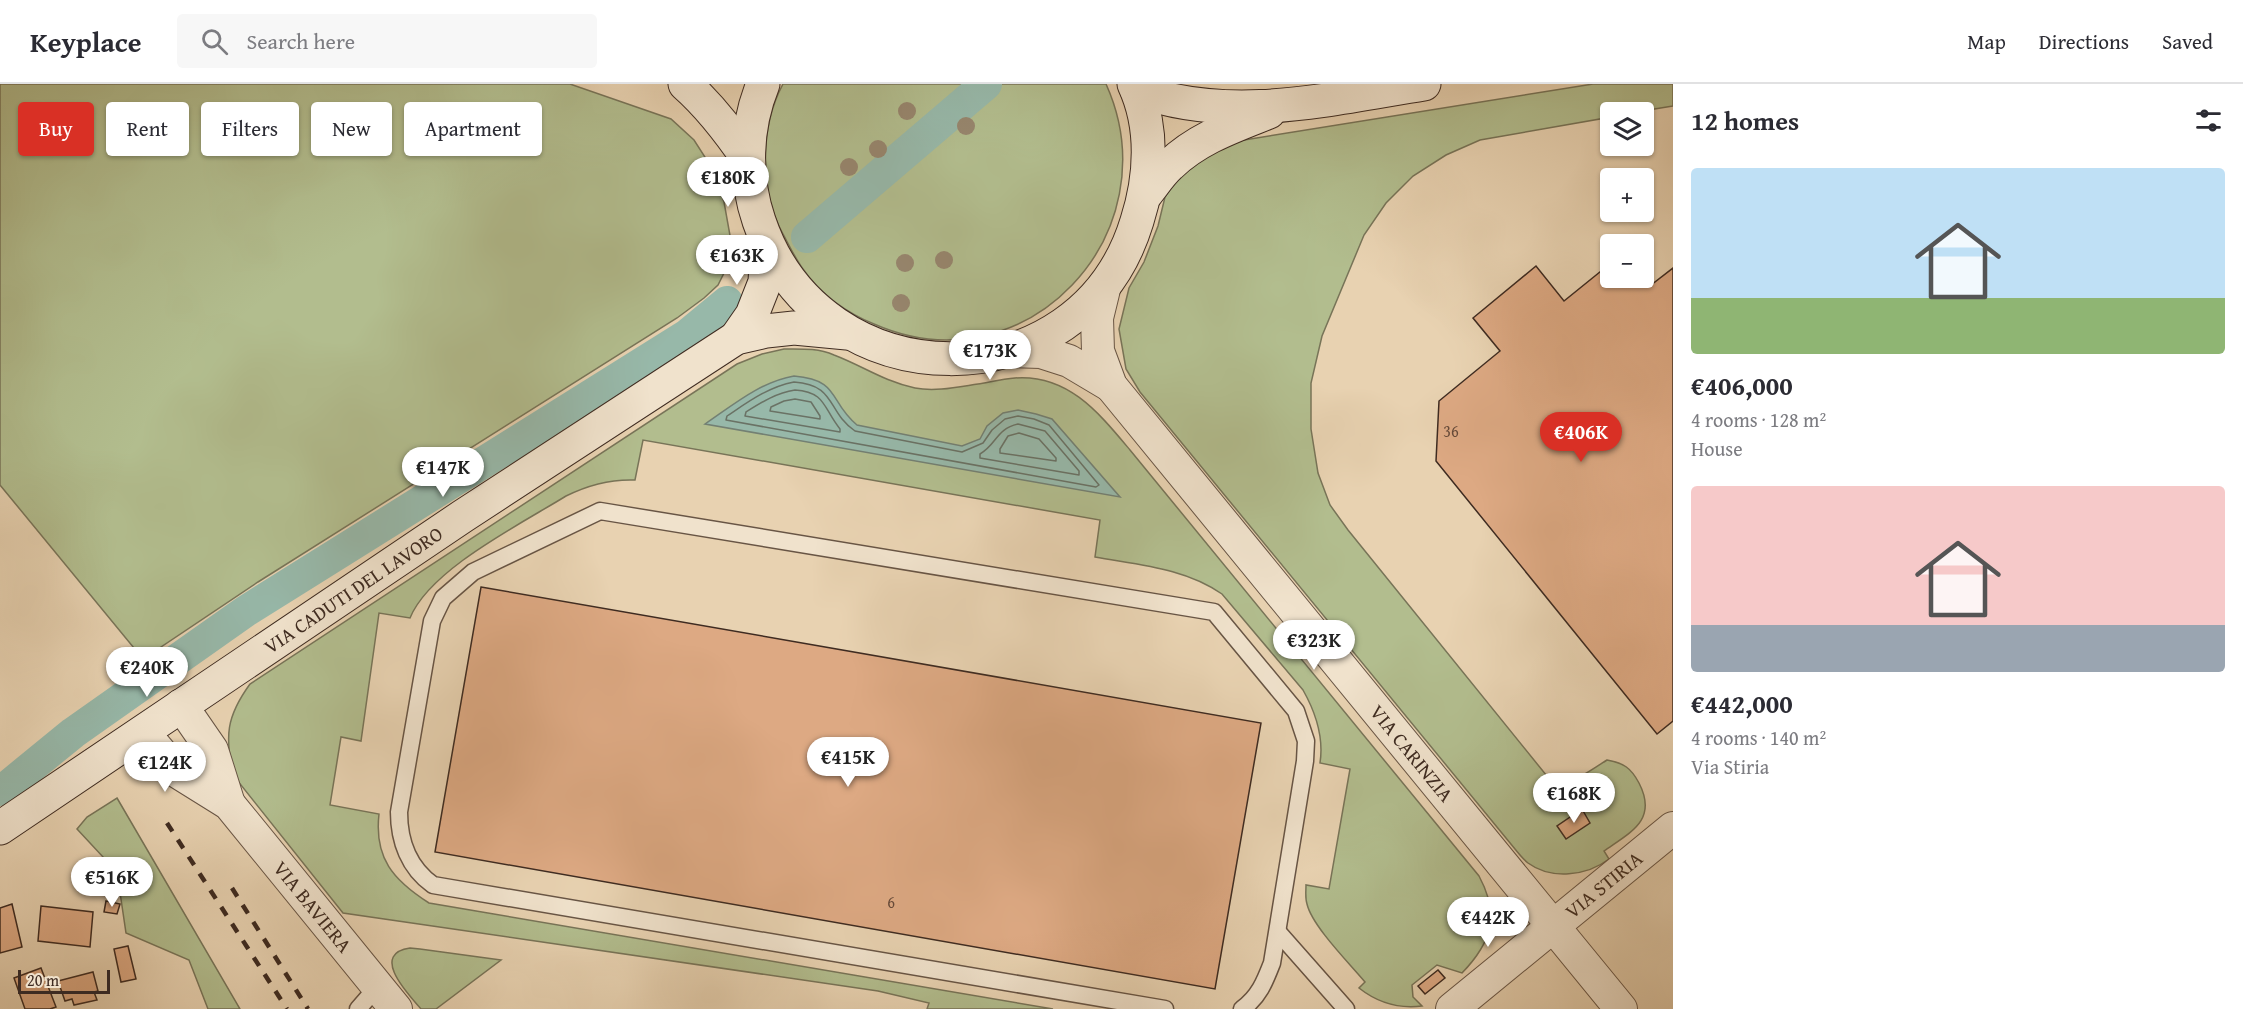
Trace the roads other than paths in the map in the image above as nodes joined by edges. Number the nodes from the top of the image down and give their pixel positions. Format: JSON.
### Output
{"nodes":[{"id":1,"x":685,"y":84,"type":"edge"},
{"id":2,"x":763,"y":84,"type":"edge"},
{"id":3,"x":1424,"y":84,"type":"edge"},
{"id":4,"x":1135,"y":87,"type":"edge"},
{"id":5,"x":1284,"y":106,"type":"junction"},
{"id":6,"x":748,"y":159,"type":"junction"},
{"id":7,"x":1146,"y":194,"type":"junction"},
{"id":8,"x":766,"y":244,"type":"junction"},
{"id":9,"x":1105,"y":285,"type":"junction"},
{"id":10,"x":848,"y":333,"type":"junction"},
{"id":11,"x":736,"y":338,"type":"junction"},
{"id":12,"x":1006,"y":351,"type":"junction"},
{"id":13,"x":1111,"y":386,"type":"junction"},
{"id":14,"x":181,"y":705,"type":"junction"},
{"id":15,"x":143,"y":732,"type":"junction"},
{"id":16,"x":229,"y":804,"type":"junction"},
{"id":17,"x":0,"y":828,"type":"edge"},
{"id":18,"x":1673,"y":828,"type":"edge"},
{"id":19,"x":1555,"y":926,"type":"junction"},
{"id":20,"x":1278,"y":932,"type":"junction"},
{"id":21,"x":377,"y":1001,"type":"edge"},
{"id":22,"x":1165,"y":1009,"type":"edge"},
{"id":23,"x":1242,"y":1009,"type":"edge"},
{"id":24,"x":1346,"y":1009,"type":"edge"},
{"id":25,"x":1452,"y":1009,"type":"edge"},
{"id":26,"x":1621,"y":1009,"type":"edge"}],
"edges":[{"from":1,"to":6,"type":"main road"},
{"from":2,"to":6,"type":"main road"},
{"from":3,"to":5,"type":"main road"},
{"from":4,"to":5,"type":"main road"},
{"from":4,"to":7,"type":"main road"},
{"from":5,"to":7,"type":"main road"},
{"from":6,"to":8,"type":"main road"},
{"from":7,"to":9,"type":"main road"},
{"from":8,"to":10,"type":"main road"},
{"from":8,"to":11,"type":"main road","name":"VIA CADUTI DEL LAVORO"},
{"from":9,"to":12,"type":"main road"},
{"from":9,"to":13,"type":"street","name":"VIA CARINZIA"},
{"from":10,"to":11,"type":"main road","name":"VIA CADUTI DEL LAVORO"},
{"from":10,"to":12,"type":"main road"},
{"from":11,"to":14,"type":"main road","name":"VIA CADUTI DEL LAVORO"},
{"from":12,"to":13,"type":"street","name":"VIA CARINZIA"},
{"from":13,"to":19,"type":"street","name":"VIA CARINZIA"},
{"from":14,"to":15,"type":"main road","name":"VIA CADUTI DEL LAVORO"},
{"from":14,"to":16,"type":"street","name":"VIA BAVIERA"},
{"from":15,"to":16,"type":"street","name":"VIA BAVIERA"},
{"from":15,"to":17,"type":"main road","name":"VIA CADUTI DEL LAVORO"},
{"from":16,"to":21,"type":"street","name":"VIA BAVIERA"},
{"from":18,"to":19,"type":"street","name":"VIA STIRIA"},
{"from":19,"to":25,"type":"street","name":"VIA STIRIA"},
{"from":19,"to":26,"type":"street","name":"VIA CARINZIA"},
{"from":20,"to":22,"type":"lane"},
{"from":20,"to":23,"type":"lane"},
{"from":20,"to":24,"type":"lane"}]}
